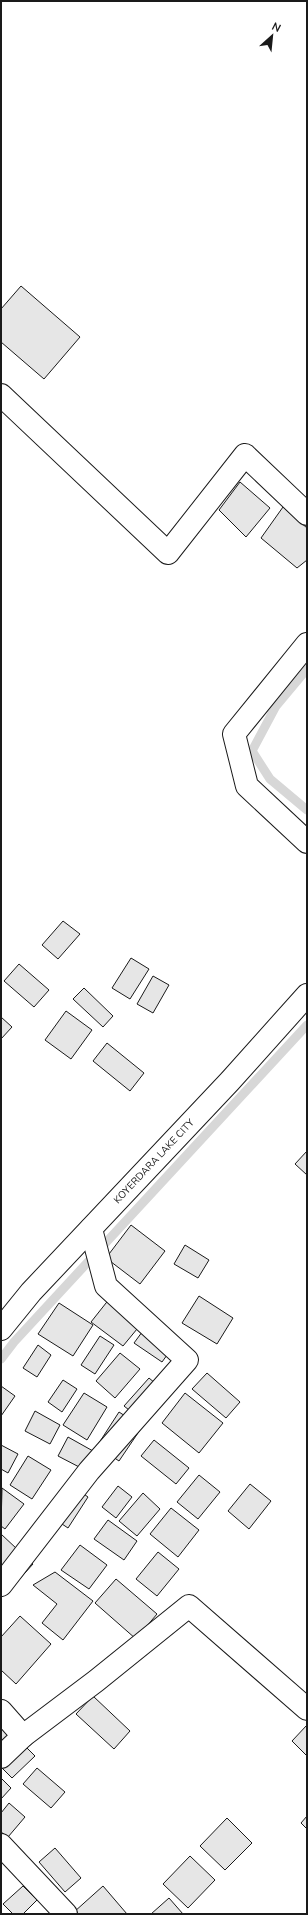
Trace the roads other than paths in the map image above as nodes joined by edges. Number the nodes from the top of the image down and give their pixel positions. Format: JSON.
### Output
{"nodes":[{"id":1,"x":1,"y":395,"type":"edge"},
{"id":2,"x":307,"y":514,"type":"edge"},
{"id":3,"x":307,"y":644,"type":"edge"},
{"id":4,"x":307,"y":842,"type":"edge"},
{"id":5,"x":307,"y":995,"type":"edge"},
{"id":6,"x":91,"y":1229,"type":"junction"},
{"id":7,"x":1,"y":1329,"type":"edge"},
{"id":8,"x":1,"y":1585,"type":"edge"},
{"id":9,"x":307,"y":1709,"type":"edge"},
{"id":10,"x":1,"y":1711,"type":"edge"},
{"id":11,"x":23,"y":1736,"type":"junction"},
{"id":12,"x":1,"y":1757,"type":"edge"},
{"id":13,"x":1,"y":1845,"type":"edge"},
{"id":14,"x":66,"y":1914,"type":"edge"}],
"edges":[{"from":1,"to":2,"type":"street"},
{"from":3,"to":4,"type":"street"},
{"from":5,"to":6,"type":"street","name":"KOYERDARA LAKE CITY"},
{"from":6,"to":7,"type":"street","name":"KOYERDARA LAKE CITY"},
{"from":6,"to":8,"type":"street"},
{"from":9,"to":11,"type":"street"},
{"from":10,"to":11,"type":"street"},
{"from":11,"to":12,"type":"street"},
{"from":13,"to":14,"type":"street"}]}
